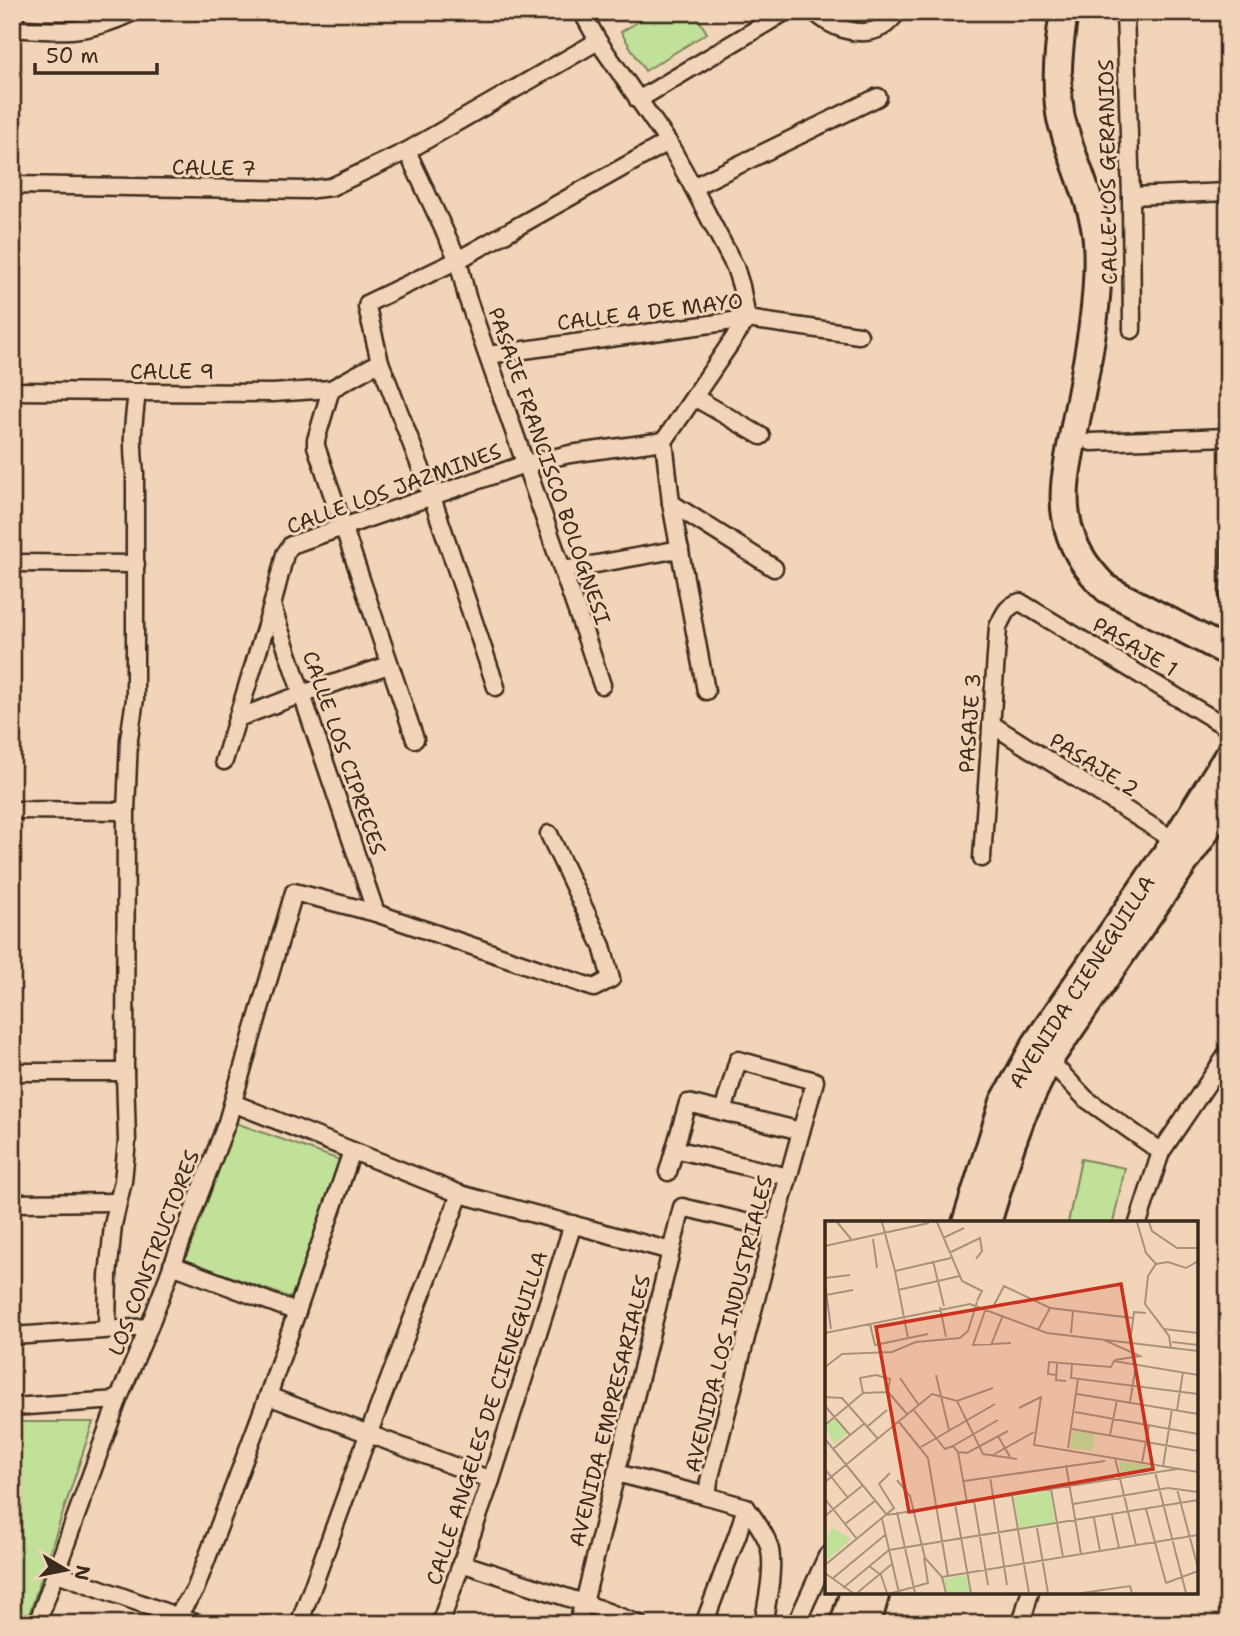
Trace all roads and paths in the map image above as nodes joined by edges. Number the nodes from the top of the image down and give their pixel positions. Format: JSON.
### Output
{"nodes":[{"id":1,"x":133,"y":12,"type":"edge"},
{"id":2,"x":582,"y":12,"type":"edge"},
{"id":3,"x":785,"y":12,"type":"edge"},
{"id":4,"x":815,"y":12,"type":"edge"},
{"id":5,"x":898,"y":12,"type":"edge"},
{"id":6,"x":1064,"y":12,"type":"edge"},
{"id":7,"x":1125,"y":12,"type":"edge"},
{"id":8,"x":12,"y":28,"type":"edge"},
{"id":9,"x":598,"y":41,"type":"junction"},
{"id":10,"x":878,"y":97,"type":"dead end"},
{"id":11,"x":638,"y":100,"type":"junction"},
{"id":12,"x":668,"y":142,"type":"junction"},
{"id":13,"x":407,"y":151,"type":"junction"},
{"id":14,"x":12,"y":185,"type":"edge"},
{"id":15,"x":693,"y":187,"type":"junction"},
{"id":16,"x":1228,"y":192,"type":"edge"},
{"id":17,"x":1131,"y":195,"type":"junction"},
{"id":18,"x":458,"y":260,"type":"junction"},
{"id":19,"x":747,"y":319,"type":"junction"},
{"id":20,"x":1132,"y":330,"type":"dead end"},
{"id":21,"x":859,"y":335,"type":"dead end"},
{"id":22,"x":488,"y":355,"type":"junction"},
{"id":23,"x":380,"y":362,"type":"junction"},
{"id":24,"x":331,"y":389,"type":"junction"},
{"id":25,"x":12,"y":391,"type":"edge"},
{"id":26,"x":137,"y":393,"type":"junction"},
{"id":27,"x":694,"y":397,"type":"junction"},
{"id":28,"x":761,"y":436,"type":"dead end"},
{"id":29,"x":1228,"y":437,"type":"edge"},
{"id":30,"x":664,"y":441,"type":"junction"},
{"id":31,"x":1091,"y":442,"type":"dead end"},
{"id":32,"x":525,"y":464,"type":"junction"},
{"id":33,"x":1228,"y":491,"type":"edge"},
{"id":34,"x":432,"y":497,"type":"junction"},
{"id":35,"x":671,"y":503,"type":"junction"},
{"id":36,"x":343,"y":527,"type":"junction"},
{"id":37,"x":680,"y":549,"type":"junction"},
{"id":38,"x":1227,"y":552,"type":"edge"},
{"id":39,"x":12,"y":562,"type":"edge"},
{"id":40,"x":136,"y":564,"type":"junction"},
{"id":41,"x":774,"y":568,"type":"dead end"},
{"id":42,"x":563,"y":570,"type":"junction"},
{"id":43,"x":1020,"y":602,"type":"joint"},
{"id":44,"x":272,"y":606,"type":"junction"},
{"id":45,"x":1221,"y":637,"type":"edge"},
{"id":46,"x":389,"y":665,"type":"junction"},
{"id":47,"x":1228,"y":674,"type":"edge"},
{"id":48,"x":601,"y":685,"type":"dead end"},
{"id":49,"x":496,"y":687,"type":"dead end"},
{"id":50,"x":706,"y":691,"type":"dead end"},
{"id":51,"x":302,"y":694,"type":"junction"},
{"id":52,"x":238,"y":718,"type":"junction"},
{"id":53,"x":991,"y":724,"type":"junction"},
{"id":54,"x":1228,"y":728,"type":"edge"},
{"id":55,"x":415,"y":739,"type":"dead end"},
{"id":56,"x":1228,"y":755,"type":"edge"},
{"id":57,"x":223,"y":761,"type":"dead end"},
{"id":58,"x":1228,"y":796,"type":"edge"},
{"id":59,"x":12,"y":810,"type":"edge"},
{"id":60,"x":126,"y":811,"type":"junction"},
{"id":61,"x":550,"y":834,"type":"dead end"},
{"id":62,"x":1175,"y":841,"type":"junction"},
{"id":63,"x":982,"y":858,"type":"dead end"},
{"id":64,"x":376,"y":913,"type":"junction"},
{"id":65,"x":1042,"y":1052,"type":"junction"},
{"id":66,"x":1228,"y":1053,"type":"edge"},
{"id":67,"x":12,"y":1072,"type":"edge"},
{"id":68,"x":125,"y":1072,"type":"junction"},
{"id":69,"x":233,"y":1103,"type":"junction"},
{"id":70,"x":723,"y":1112,"type":"junction"},
{"id":71,"x":801,"y":1131,"type":"junction"},
{"id":72,"x":675,"y":1149,"type":"junction"},
{"id":73,"x":352,"y":1151,"type":"junction"},
{"id":74,"x":1161,"y":1152,"type":"junction"},
{"id":75,"x":668,"y":1172,"type":"dead end"},
{"id":76,"x":788,"y":1177,"type":"junction"},
{"id":77,"x":460,"y":1194,"type":"junction"},
{"id":78,"x":117,"y":1202,"type":"junction"},
{"id":79,"x":12,"y":1203,"type":"edge"},
{"id":80,"x":967,"y":1221,"type":"edge"},
{"id":81,"x":988,"y":1221,"type":"edge"},
{"id":82,"x":1139,"y":1221,"type":"edge"},
{"id":83,"x":573,"y":1224,"type":"junction"},
{"id":84,"x":774,"y":1229,"type":"junction"},
{"id":85,"x":671,"y":1251,"type":"junction"},
{"id":86,"x":172,"y":1265,"type":"junction"},
{"id":87,"x":297,"y":1312,"type":"junction"},
{"id":88,"x":149,"y":1327,"type":"junction"},
{"id":89,"x":107,"y":1329,"type":"junction"},
{"id":90,"x":12,"y":1336,"type":"edge"},
{"id":91,"x":268,"y":1396,"type":"junction"},
{"id":92,"x":118,"y":1400,"type":"junction"},
{"id":93,"x":12,"y":1408,"type":"edge"},
{"id":94,"x":368,"y":1434,"type":"junction"},
{"id":95,"x":617,"y":1473,"type":"junction"},
{"id":96,"x":491,"y":1480,"type":"junction"},
{"id":97,"x":707,"y":1496,"type":"junction"},
{"id":98,"x":746,"y":1507,"type":"junction"},
{"id":99,"x":825,"y":1560,"type":"edge"},
{"id":100,"x":461,"y":1563,"type":"junction"},
{"id":101,"x":57,"y":1573,"type":"junction"},
{"id":102,"x":853,"y":1594,"type":"edge"},
{"id":103,"x":875,"y":1594,"type":"edge"},
{"id":104,"x":1029,"y":1594,"type":"edge"},
{"id":105,"x":584,"y":1603,"type":"junction"},
{"id":106,"x":173,"y":1620,"type":"edge"},
{"id":107,"x":37,"y":1624,"type":"edge"},
{"id":108,"x":198,"y":1624,"type":"edge"},
{"id":109,"x":299,"y":1624,"type":"edge"},
{"id":110,"x":440,"y":1624,"type":"edge"},
{"id":111,"x":577,"y":1624,"type":"edge"},
{"id":112,"x":639,"y":1624,"type":"edge"},
{"id":113,"x":704,"y":1624,"type":"edge"},
{"id":114,"x":763,"y":1624,"type":"edge"},
{"id":115,"x":796,"y":1624,"type":"edge"},
{"id":116,"x":844,"y":1624,"type":"edge"},
{"id":117,"x":867,"y":1624,"type":"edge"},
{"id":118,"x":1021,"y":1624,"type":"edge"}],
"edges":[{"from":1,"to":8,"type":"street"},
{"from":2,"to":9,"type":"street"},
{"from":3,"to":11,"type":"street"},
{"from":4,"to":5,"type":"street"},
{"from":6,"to":45,"type":"main road"},
{"from":7,"to":17,"type":"street","name":"CALLE LOS GERANIOS"},
{"from":9,"to":11,"type":"street"},
{"from":9,"to":13,"type":"street","name":"CALLE 7"},
{"from":10,"to":15,"type":"street"},
{"from":11,"to":12,"type":"street"},
{"from":12,"to":15,"type":"street"},
{"from":12,"to":18,"type":"street"},
{"from":13,"to":14,"type":"street","name":"CALLE 7"},
{"from":13,"to":18,"type":"street","name":"PASAJE FRANCISCO BOLOGNESI"},
{"from":15,"to":19,"type":"street"},
{"from":16,"to":17,"type":"street"},
{"from":17,"to":20,"type":"street","name":"CALLE LOS GERANIOS"},
{"from":18,"to":22,"type":"street","name":"PASAJE FRANCISCO BOLOGNESI"},
{"from":18,"to":23,"type":"street"},
{"from":19,"to":21,"type":"street","name":"CALLE 4 DE MAYO"},
{"from":19,"to":22,"type":"street","name":"CALLE 4 DE MAYO"},
{"from":19,"to":27,"type":"street"},
{"from":22,"to":32,"type":"street","name":"PASAJE FRANCISCO BOLOGNESI"},
{"from":23,"to":24,"type":"street"},
{"from":23,"to":34,"type":"street"},
{"from":24,"to":26,"type":"street","name":"CALLE 9"},
{"from":24,"to":36,"type":"street"},
{"from":25,"to":26,"type":"street","name":"CALLE 9"},
{"from":26,"to":40,"type":"street"},
{"from":27,"to":28,"type":"street"},
{"from":27,"to":30,"type":"street"},
{"from":29,"to":31,"type":"street"},
{"from":30,"to":32,"type":"street","name":"CALLE LOS JAZMINES"},
{"from":30,"to":35,"type":"street"},
{"from":32,"to":34,"type":"street","name":"CALLE LOS JAZMINES"},
{"from":32,"to":42,"type":"street","name":"PASAJE FRANCISCO BOLOGNESI"},
{"from":33,"to":38,"type":"lane"},
{"from":34,"to":36,"type":"street","name":"CALLE LOS JAZMINES"},
{"from":34,"to":49,"type":"street"},
{"from":35,"to":37,"type":"street"},
{"from":35,"to":41,"type":"street"},
{"from":36,"to":44,"type":"street","name":"CALLE LOS JAZMINES"},
{"from":36,"to":46,"type":"street"},
{"from":37,"to":42,"type":"street"},
{"from":37,"to":50,"type":"street"},
{"from":38,"to":45,"type":"lane"},
{"from":39,"to":40,"type":"street"},
{"from":40,"to":60,"type":"street"},
{"from":42,"to":48,"type":"street","name":"PASAJE FRANCISCO BOLOGNESI"},
{"from":43,"to":53,"type":"street","name":"PASAJE 3"},
{"from":43,"to":54,"type":"street","name":"PASAJE 1"},
{"from":44,"to":51,"type":"street","name":"CALLE LOS CIPRECES"},
{"from":44,"to":52,"type":"street","name":"CALLE LOS JAZMINES"},
{"from":45,"to":47,"type":"main road"},
{"from":46,"to":51,"type":"street"},
{"from":46,"to":55,"type":"street"},
{"from":51,"to":52,"type":"street"},
{"from":51,"to":64,"type":"street","name":"CALLE LOS CIPRECES"},
{"from":52,"to":57,"type":"street","name":"CALLE LOS JAZMINES"},
{"from":53,"to":62,"type":"street","name":"PASAJE 2"},
{"from":53,"to":63,"type":"street","name":"PASAJE 3"},
{"from":56,"to":62,"type":"main road","name":"AVENIDA CIENEGUILLA"},
{"from":58,"to":65,"type":"main road","name":"AVENIDA CIENEGUILLA"},
{"from":59,"to":60,"type":"street"},
{"from":60,"to":68,"type":"street"},
{"from":61,"to":64,"type":"street"},
{"from":62,"to":65,"type":"main road","name":"AVENIDA CIENEGUILLA"},
{"from":64,"to":69,"type":"street","name":"LOS CONSTRUCTORES"},
{"from":65,"to":74,"type":"street"},
{"from":65,"to":80,"type":"main road","name":"AVENIDA CIENEGUILLA"},
{"from":65,"to":81,"type":"main road","name":"AVENIDA CIENEGUILLA"},
{"from":66,"to":74,"type":"street"},
{"from":67,"to":68,"type":"street"},
{"from":68,"to":78,"type":"street"},
{"from":69,"to":73,"type":"street"},
{"from":69,"to":86,"type":"street","name":"LOS CONSTRUCTORES"},
{"from":70,"to":71,"type":"street"},
{"from":70,"to":71,"type":"street","name":"AVENIDA LOS INDUSTRIALES"},
{"from":70,"to":72,"type":"street"},
{"from":71,"to":76,"type":"street","name":"AVENIDA LOS INDUSTRIALES"},
{"from":72,"to":75,"type":"street"},
{"from":72,"to":76,"type":"street"},
{"from":73,"to":77,"type":"street"},
{"from":73,"to":87,"type":"street"},
{"from":74,"to":82,"type":"street"},
{"from":76,"to":84,"type":"street","name":"AVENIDA LOS INDUSTRIALES"},
{"from":77,"to":83,"type":"street"},
{"from":77,"to":94,"type":"street"},
{"from":78,"to":79,"type":"street"},
{"from":78,"to":89,"type":"street"},
{"from":83,"to":85,"type":"street"},
{"from":83,"to":96,"type":"street","name":"CALLE ANGELES DE CIENEGUILLA"},
{"from":84,"to":85,"type":"street","name":"AVENIDA EMPRESARIALES"},
{"from":84,"to":97,"type":"street","name":"AVENIDA LOS INDUSTRIALES"},
{"from":85,"to":95,"type":"street","name":"AVENIDA EMPRESARIALES"},
{"from":86,"to":87,"type":"street"},
{"from":86,"to":88,"type":"street","name":"LOS CONSTRUCTORES"},
{"from":87,"to":91,"type":"street"},
{"from":88,"to":89,"type":"street"},
{"from":88,"to":92,"type":"street","name":"LOS CONSTRUCTORES"},
{"from":89,"to":90,"type":"street"},
{"from":91,"to":94,"type":"street"},
{"from":91,"to":106,"type":"street"},
{"from":92,"to":93,"type":"street"},
{"from":92,"to":101,"type":"street","name":"LOS CONSTRUCTORES"},
{"from":94,"to":96,"type":"street"},
{"from":94,"to":109,"type":"street"},
{"from":95,"to":97,"type":"street"},
{"from":95,"to":105,"type":"street","name":"AVENIDA EMPRESARIALES"},
{"from":96,"to":100,"type":"street","name":"CALLE ANGELES DE CIENEGUILLA"},
{"from":97,"to":98,"type":"street","name":"AVENIDA LOS INDUSTRIALES"},
{"from":98,"to":113,"type":"street"},
{"from":98,"to":114,"type":"street"},
{"from":99,"to":115,"type":"street"},
{"from":100,"to":105,"type":"street"},
{"from":100,"to":110,"type":"street","name":"CALLE ANGELES DE CIENEGUILLA"},
{"from":101,"to":106,"type":"street"},
{"from":101,"to":107,"type":"street","name":"LOS CONSTRUCTORES"},
{"from":102,"to":116,"type":"main road"},
{"from":103,"to":117,"type":"main road"},
{"from":104,"to":118,"type":"street"},
{"from":105,"to":111,"type":"street","name":"AVENIDA EMPRESARIALES"},
{"from":105,"to":112,"type":"street"},
{"from":106,"to":108,"type":"street"}]}
